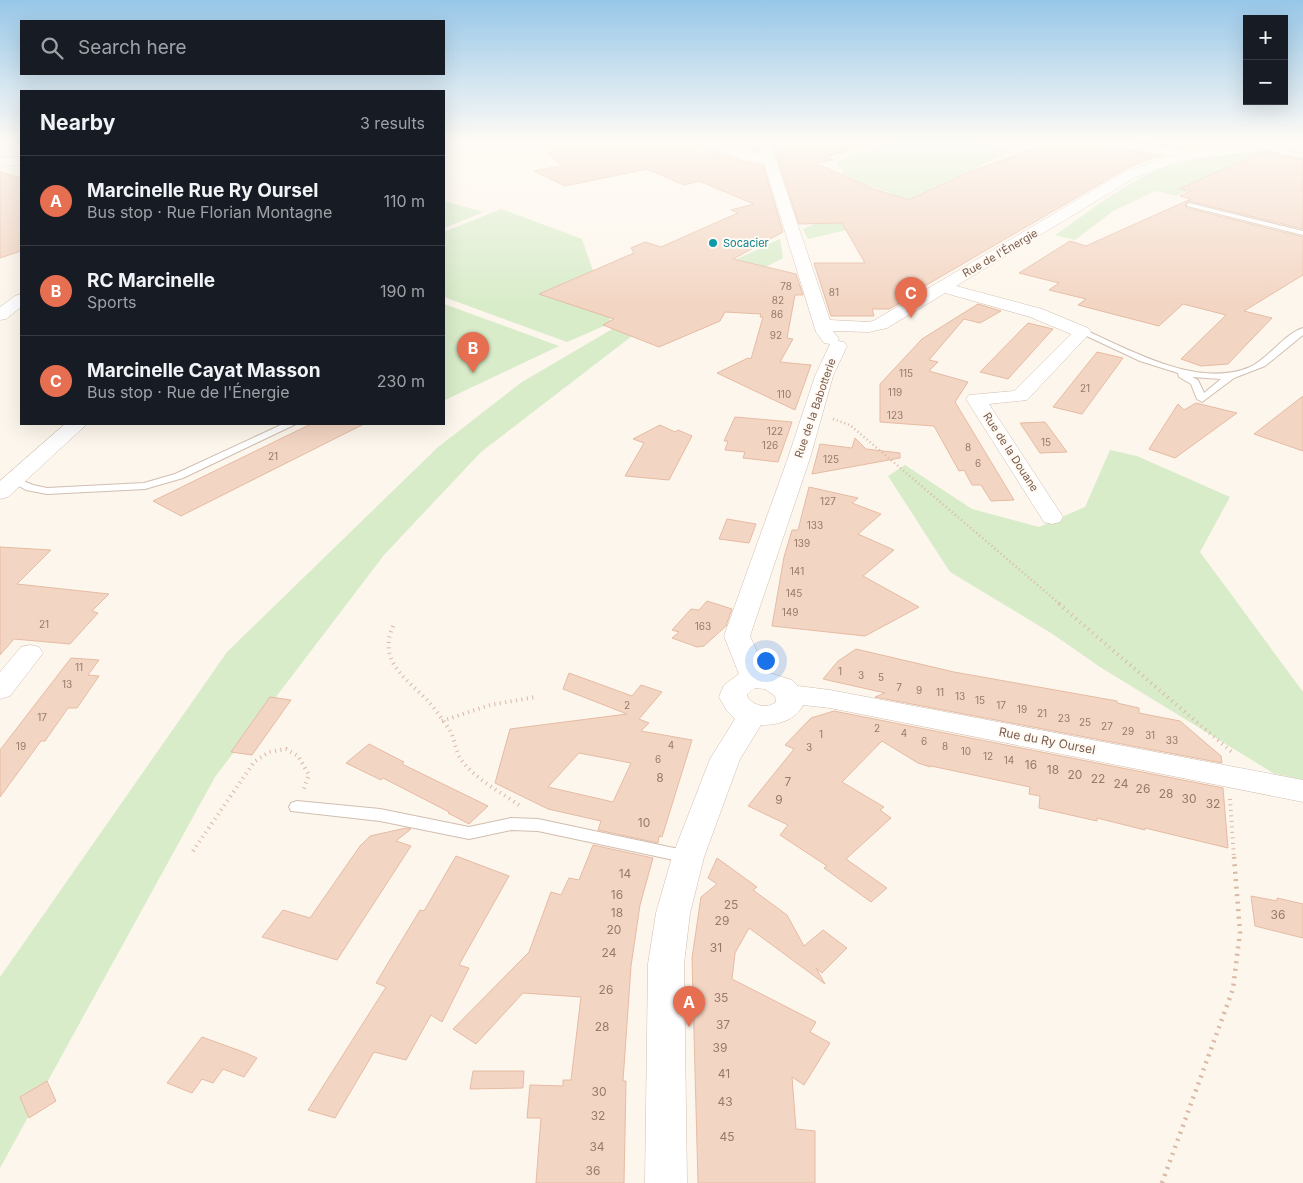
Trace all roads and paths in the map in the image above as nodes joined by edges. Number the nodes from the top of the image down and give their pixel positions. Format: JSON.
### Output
{"nodes":[{"id":1,"x":781,"y":195,"type":"edge"},
{"id":2,"x":1094,"y":195,"type":"edge"},
{"id":3,"x":1189,"y":205,"type":"dead end"},
{"id":4,"x":1303,"y":233,"type":"edge"},
{"id":5,"x":942,"y":287,"type":"junction"},
{"id":6,"x":20,"y":299,"type":"edge"},
{"id":7,"x":0,"y":314,"type":"edge"},
{"id":8,"x":823,"y":325,"type":"junction"},
{"id":9,"x":869,"y":328,"type":"junction"},
{"id":10,"x":1303,"y":330,"type":"edge"},
{"id":11,"x":1082,"y":332,"type":"junction"},
{"id":12,"x":838,"y":346,"type":"junction"},
{"id":13,"x":1175,"y":371,"type":"junction"},
{"id":14,"x":1232,"y":376,"type":"junction"},
{"id":15,"x":812,"y":415,"type":"junction"},
{"id":16,"x":72,"y":425,"type":"edge"},
{"id":17,"x":289,"y":425,"type":"edge"},
{"id":18,"x":9,"y":479,"type":"edge"},
{"id":19,"x":1052,"y":517,"type":"dead end"},
{"id":20,"x":393,"y":626,"type":"dead end"},
{"id":21,"x":30,"y":653,"type":"dead end"},
{"id":22,"x":755,"y":679,"type":"junction"},
{"id":23,"x":0,"y":690,"type":"edge"},
{"id":24,"x":790,"y":694,"type":"junction"},
{"id":25,"x":535,"y":697,"type":"dead end"},
{"id":26,"x":752,"y":714,"type":"junction"},
{"id":27,"x":442,"y":721,"type":"junction"},
{"id":28,"x":1232,"y":766,"type":"junction"},
{"id":29,"x":1303,"y":791,"type":"edge"},
{"id":30,"x":297,"y":807,"type":"joint"},
{"id":31,"x":538,"y":825,"type":"junction"},
{"id":32,"x":192,"y":851,"type":"dead end"},
{"id":33,"x":688,"y":857,"type":"junction"},
{"id":34,"x":666,"y":1183,"type":"edge"},
{"id":35,"x":1162,"y":1183,"type":"edge"}],
"edges":[{"from":1,"to":8,"type":"street","name":"Rue de la Babotterie"},
{"from":2,"to":5,"type":"street","name":"Rue de l'Énergie"},
{"from":3,"to":4,"type":"lane"},
{"from":5,"to":9,"type":"street","name":"Rue de l'Énergie"},
{"from":5,"to":11,"type":"street"},
{"from":6,"to":7,"type":"street"},
{"from":8,"to":9,"type":"street"},
{"from":8,"to":12,"type":"street","name":"Rue de la Babotterie"},
{"from":9,"to":12,"type":"street","name":"Rue de l'Énergie"},
{"from":10,"to":14,"type":"lane"},
{"from":11,"to":13,"type":"lane"},
{"from":11,"to":19,"type":"street","name":"Rue de la Douane"},
{"from":12,"to":15,"type":"street","name":"Rue de la Babotterie"},
{"from":13,"to":14,"type":"lane"},
{"from":13,"to":14,"type":"lane"},
{"from":15,"to":22,"type":"street","name":"Rue de la Babotterie"},
{"from":15,"to":28,"type":"path"},
{"from":16,"to":18,"type":"street"},
{"from":17,"to":18,"type":"lane"},
{"from":20,"to":27,"type":"path"},
{"from":21,"to":23,"type":"street"},
{"from":22,"to":24,"type":"street"},
{"from":22,"to":26,"type":"street"},
{"from":24,"to":26,"type":"street"},
{"from":24,"to":28,"type":"street","name":"Rue du Ry Oursel"},
{"from":25,"to":27,"type":"path"},
{"from":26,"to":33,"type":"street"},
{"from":27,"to":31,"type":"path"},
{"from":28,"to":29,"type":"street","name":"Rue du Ry Oursel"},
{"from":28,"to":35,"type":"path"},
{"from":30,"to":31,"type":"lane"},
{"from":30,"to":32,"type":"path"},
{"from":31,"to":33,"type":"lane"},
{"from":33,"to":34,"type":"street"}]}
